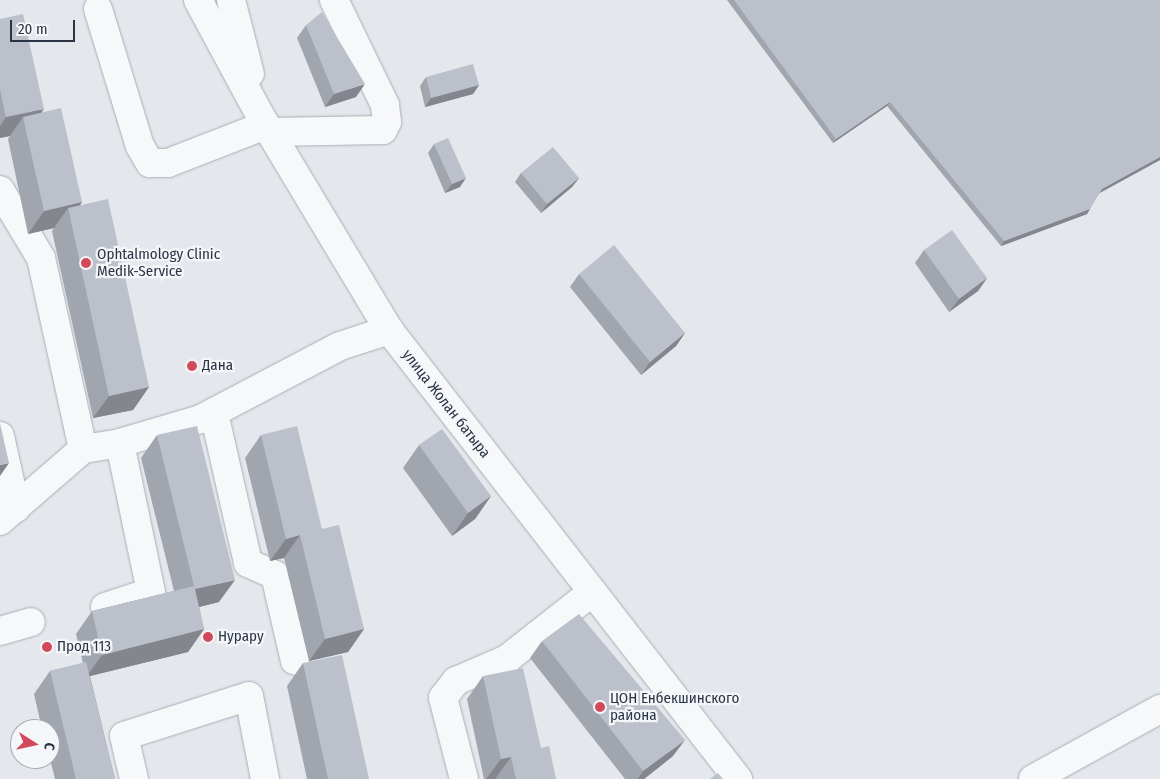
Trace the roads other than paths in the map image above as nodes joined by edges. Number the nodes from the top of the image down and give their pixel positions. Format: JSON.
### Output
{"nodes":[{"id":1,"x":198,"y":0,"type":"edge"},
{"id":2,"x":231,"y":0,"type":"edge"},
{"id":3,"x":334,"y":0,"type":"edge"},
{"id":4,"x":98,"y":9,"type":"dead end"},
{"id":5,"x":266,"y":125,"type":"junction"},
{"id":6,"x":0,"y":190,"type":"edge"},
{"id":7,"x":388,"y":330,"type":"junction"},
{"id":8,"x":214,"y":413,"type":"junction"},
{"id":9,"x":0,"y":436,"type":"edge"},
{"id":10,"x":120,"y":443,"type":"junction"},
{"id":11,"x":83,"y":449,"type":"junction"},
{"id":12,"x":8,"y":515,"type":"edge"},
{"id":13,"x":592,"y":592,"type":"junction"},
{"id":14,"x":105,"y":607,"type":"edge"},
{"id":15,"x":31,"y":622,"type":"dead end"},
{"id":16,"x":0,"y":631,"type":"edge"},
{"id":17,"x":295,"y":661,"type":"dead end"},
{"id":18,"x":1160,"y":709,"type":"edge"},
{"id":19,"x":134,"y":779,"type":"edge"},
{"id":20,"x":265,"y":779,"type":"edge"},
{"id":21,"x":464,"y":779,"type":"edge"},
{"id":22,"x":738,"y":779,"type":"edge"},
{"id":23,"x":1033,"y":779,"type":"edge"}],
"edges":[{"from":1,"to":5,"type":"street","name":"улица Жолан батыра"},
{"from":2,"to":5,"type":"street"},
{"from":3,"to":5,"type":"street"},
{"from":4,"to":5,"type":"street"},
{"from":5,"to":7,"type":"street","name":"улица Жолан батыра"},
{"from":6,"to":11,"type":"street"},
{"from":7,"to":8,"type":"street"},
{"from":7,"to":13,"type":"street","name":"улица Жолан батыра"},
{"from":8,"to":10,"type":"street"},
{"from":8,"to":17,"type":"street"},
{"from":9,"to":12,"type":"street"},
{"from":10,"to":11,"type":"street"},
{"from":10,"to":14,"type":"street"},
{"from":11,"to":12,"type":"street"},
{"from":13,"to":21,"type":"street"},
{"from":13,"to":22,"type":"street","name":"улица Жолан батыра"},
{"from":15,"to":16,"type":"street"},
{"from":18,"to":23,"type":"street"},
{"from":19,"to":20,"type":"street"}]}
